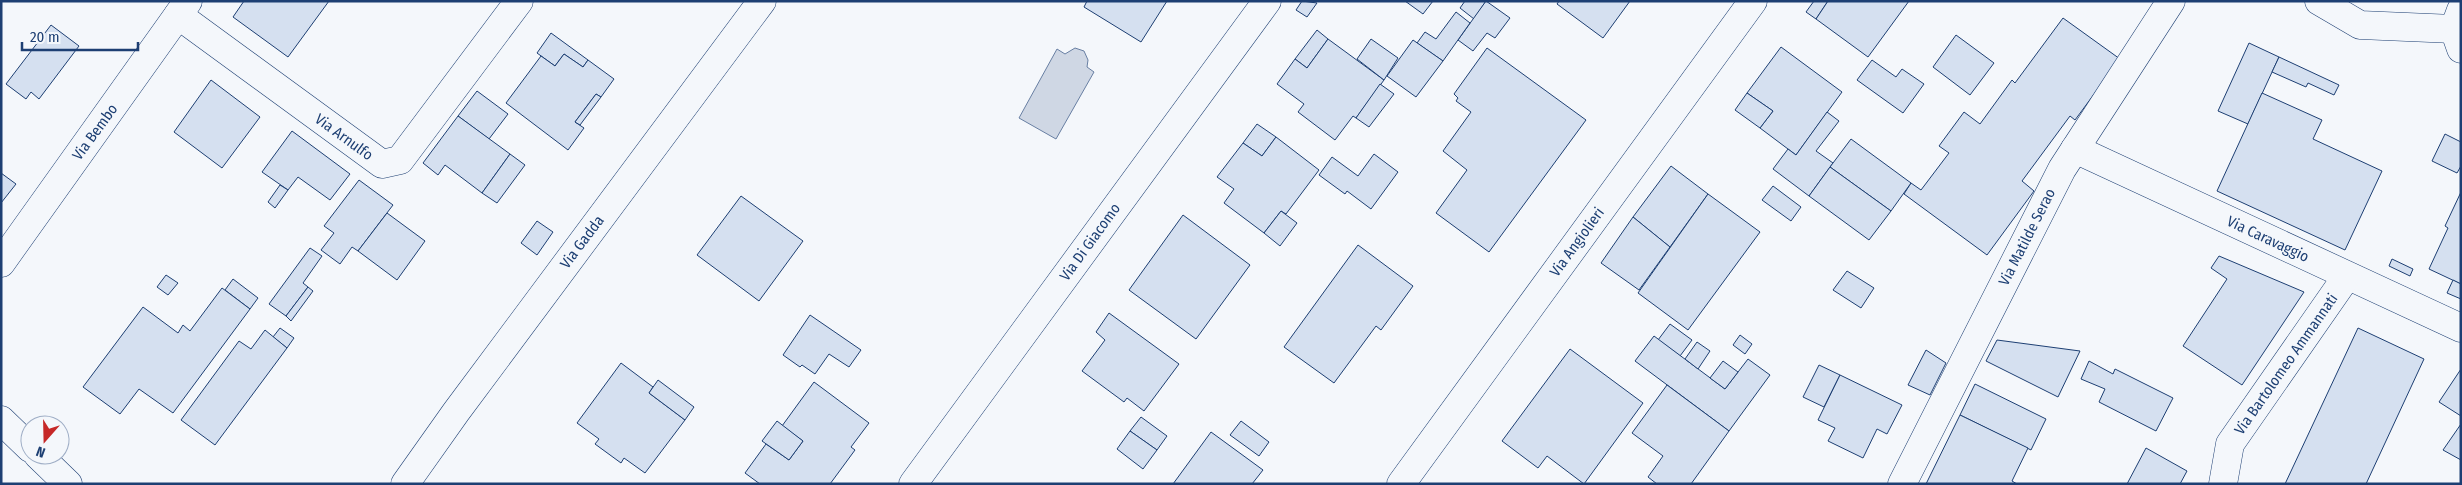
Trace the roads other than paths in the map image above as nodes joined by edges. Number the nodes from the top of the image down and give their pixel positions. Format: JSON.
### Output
{"nodes":[{"id":1,"x":519,"y":1,"type":"edge"},
{"id":2,"x":762,"y":1,"type":"edge"},
{"id":3,"x":1267,"y":1,"type":"edge"},
{"id":4,"x":1752,"y":1,"type":"edge"},
{"id":5,"x":2171,"y":1,"type":"edge"},
{"id":6,"x":2319,"y":1,"type":"edge"},
{"id":7,"x":183,"y":8,"type":"edge"},
{"id":8,"x":2458,"y":29,"type":"edge"},
{"id":9,"x":2075,"y":149,"type":"junction"},
{"id":10,"x":1,"y":263,"type":"edge"},
{"id":11,"x":2347,"y":276,"type":"junction"},
{"id":12,"x":2461,"y":328,"type":"edge"},
{"id":13,"x":1,"y":420,"type":"edge"},
{"id":14,"x":20,"y":438,"type":"edge"},
{"id":15,"x":48,"y":465,"type":"edge"},
{"id":16,"x":68,"y":484,"type":"edge"},
{"id":17,"x":405,"y":484,"type":"edge"},
{"id":18,"x":912,"y":484,"type":"edge"},
{"id":19,"x":1401,"y":484,"type":"edge"},
{"id":20,"x":1902,"y":484,"type":"edge"},
{"id":21,"x":2223,"y":484,"type":"edge"}],
"edges":[{"from":1,"to":7,"type":"street","name":"Via Arnulfo"},
{"from":2,"to":17,"type":"street","name":"Via Gadda"},
{"from":3,"to":18,"type":"street","name":"Via Di Giacomo"},
{"from":4,"to":19,"type":"street","name":"Via Angiolieri"},
{"from":5,"to":9,"type":"street","name":"Via Matilde Serao"},
{"from":6,"to":8,"type":"street"},
{"from":7,"to":10,"type":"street","name":"Via Bembo"},
{"from":9,"to":11,"type":"street","name":"Via Caravaggio"},
{"from":9,"to":20,"type":"street","name":"Via Matilde Serao"},
{"from":11,"to":12,"type":"street","name":"Via Caravaggio"},
{"from":11,"to":21,"type":"street","name":"Via Bartolomeo Ammannati"},
{"from":13,"to":14,"type":"street"},
{"from":15,"to":16,"type":"street"}]}
